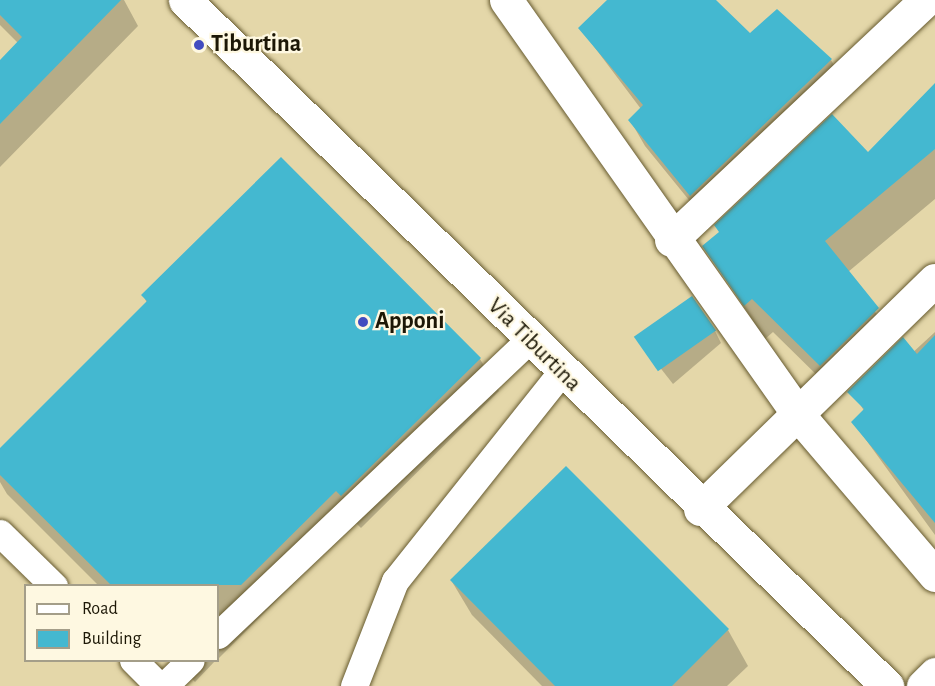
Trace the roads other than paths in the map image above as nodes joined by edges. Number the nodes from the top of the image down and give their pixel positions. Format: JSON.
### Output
{"nodes":[{"id":1,"x":185,"y":0,"type":"edge"},
{"id":2,"x":507,"y":0,"type":"edge"},
{"id":3,"x":926,"y":0,"type":"edge"},
{"id":4,"x":670,"y":240,"type":"junction"},
{"id":5,"x":935,"y":280,"type":"edge"},
{"id":6,"x":529,"y":340,"type":"junction"},
{"id":7,"x":561,"y":372,"type":"junction"},
{"id":8,"x":800,"y":417,"type":"junction"},
{"id":9,"x":700,"y":509,"type":"junction"},
{"id":10,"x":0,"y":533,"type":"edge"},
{"id":11,"x":935,"y":575,"type":"edge"},
{"id":12,"x":53,"y":584,"type":"edge"},
{"id":13,"x":219,"y":634,"type":"edge"},
{"id":14,"x":135,"y":662,"type":"edge"},
{"id":15,"x":189,"y":662,"type":"edge"},
{"id":16,"x":935,"y":674,"type":"edge"},
{"id":17,"x":159,"y":686,"type":"edge"},
{"id":18,"x":164,"y":686,"type":"edge"},
{"id":19,"x":354,"y":686,"type":"edge"},
{"id":20,"x":886,"y":686,"type":"edge"},
{"id":21,"x":923,"y":686,"type":"edge"}],
"edges":[{"from":1,"to":6,"type":"street","name":"Via Tiburtina"},
{"from":2,"to":4,"type":"street"},
{"from":3,"to":4,"type":"street"},
{"from":4,"to":8,"type":"street"},
{"from":5,"to":8,"type":"street"},
{"from":6,"to":7,"type":"street","name":"Via Tiburtina"},
{"from":6,"to":13,"type":"lane"},
{"from":7,"to":9,"type":"street","name":"Via Tiburtina"},
{"from":7,"to":19,"type":"lane"},
{"from":8,"to":9,"type":"street"},
{"from":8,"to":11,"type":"street"},
{"from":9,"to":20,"type":"street","name":"Via Tiburtina"},
{"from":10,"to":12,"type":"lane"},
{"from":14,"to":17,"type":"lane"},
{"from":15,"to":18,"type":"lane"},
{"from":16,"to":21,"type":"street"}]}
